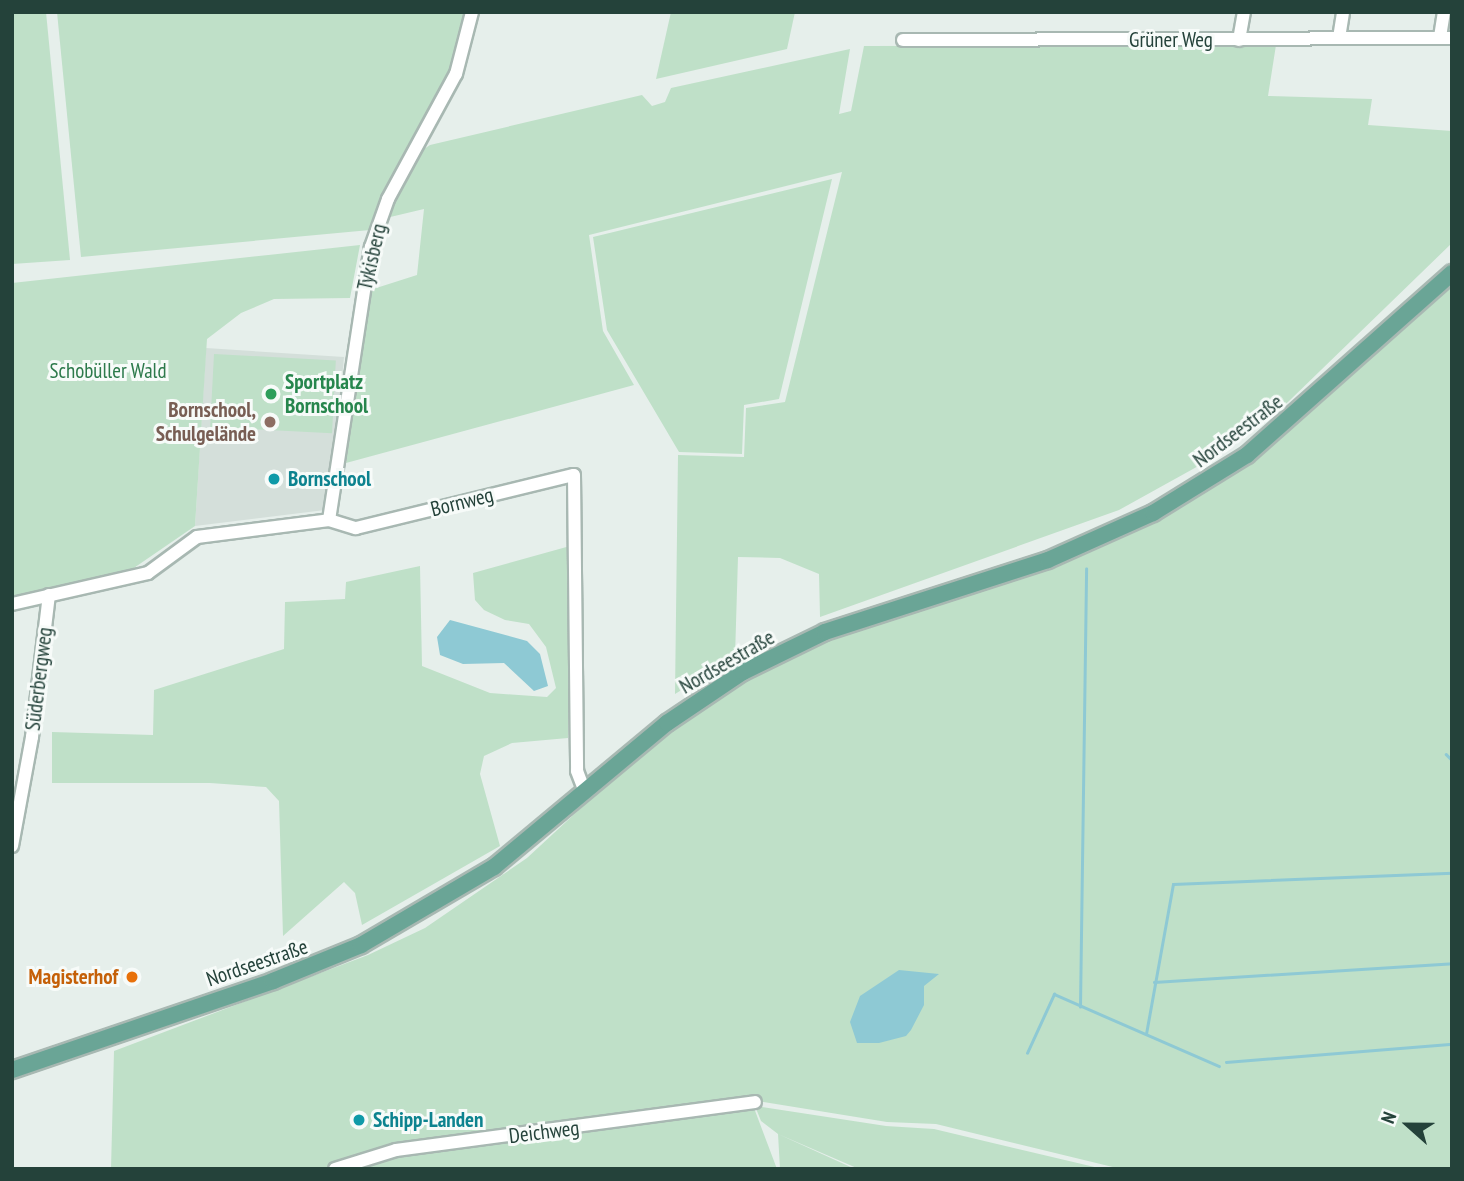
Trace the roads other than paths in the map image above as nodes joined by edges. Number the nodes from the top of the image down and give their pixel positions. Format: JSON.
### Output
{"nodes":[{"id":1,"x":472,"y":12,"type":"edge"},
{"id":2,"x":1244,"y":12,"type":"edge"},
{"id":3,"x":1343,"y":12,"type":"edge"},
{"id":4,"x":1444,"y":12,"type":"edge"},
{"id":5,"x":1339,"y":38,"type":"junction"},
{"id":6,"x":1446,"y":38,"type":"edge"},
{"id":7,"x":903,"y":40,"type":"dead end"},
{"id":8,"x":1239,"y":40,"type":"junction"},
{"id":9,"x":1452,"y":273,"type":"edge"},
{"id":10,"x":329,"y":520,"type":"junction"},
{"id":11,"x":49,"y":595,"type":"junction"},
{"id":12,"x":12,"y":604,"type":"edge"},
{"id":13,"x":585,"y":792,"type":"junction"},
{"id":14,"x":12,"y":846,"type":"edge"},
{"id":15,"x":12,"y":1070,"type":"edge"},
{"id":16,"x":755,"y":1102,"type":"dead end"},
{"id":17,"x":335,"y":1169,"type":"edge"}],
"edges":[{"from":1,"to":10,"type":"street","name":"Tykisberg"},
{"from":2,"to":8,"type":"street"},
{"from":3,"to":5,"type":"street"},
{"from":4,"to":6,"type":"street","name":"Grüner Weg"},
{"from":5,"to":6,"type":"street","name":"Grüner Weg"},
{"from":5,"to":8,"type":"street","name":"Grüner Weg"},
{"from":7,"to":8,"type":"street","name":"Grüner Weg"},
{"from":9,"to":13,"type":"main road","name":"Nordseestraße"},
{"from":10,"to":11,"type":"street","name":"Bornweg"},
{"from":10,"to":13,"type":"street","name":"Bornweg"},
{"from":11,"to":12,"type":"street","name":"Bornweg"},
{"from":11,"to":14,"type":"street","name":"Süderbergweg"},
{"from":13,"to":15,"type":"main road","name":"Nordseestraße"},
{"from":16,"to":17,"type":"street","name":"Deichweg"}]}
